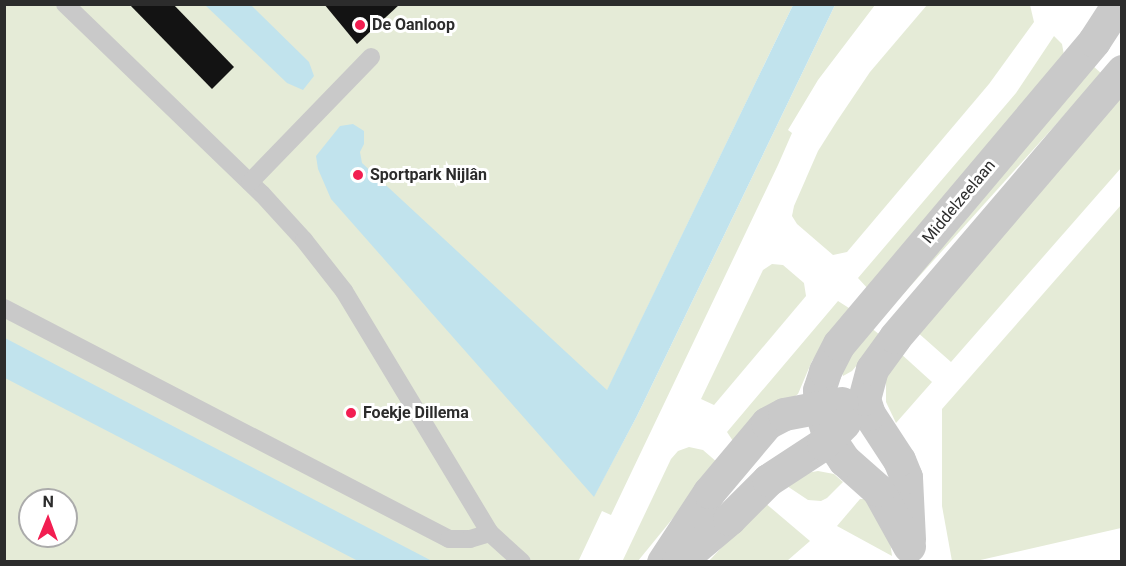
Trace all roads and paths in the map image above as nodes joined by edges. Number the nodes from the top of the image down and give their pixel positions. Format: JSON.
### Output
{"nodes":[{"id":1,"x":65,"y":4,"type":"edge"},
{"id":2,"x":1118,"y":4,"type":"edge"},
{"id":3,"x":371,"y":57,"type":"dead end"},
{"id":4,"x":1122,"y":71,"type":"edge"},
{"id":5,"x":250,"y":182,"type":"junction"},
{"id":6,"x":4,"y":308,"type":"edge"},
{"id":7,"x":867,"y":407,"type":"junction"},
{"id":8,"x":824,"y":423,"type":"junction"},
{"id":9,"x":490,"y":533,"type":"junction"},
{"id":10,"x":911,"y":554,"type":"edge"},
{"id":11,"x":522,"y":561,"type":"edge"},
{"id":12,"x":663,"y":561,"type":"edge"},
{"id":13,"x":678,"y":561,"type":"edge"}],
"edges":[{"from":1,"to":5,"type":"lane"},
{"from":2,"to":8,"type":"street","name":"Middelzeelaan"},
{"from":3,"to":5,"type":"lane"},
{"from":4,"to":7,"type":"street"},
{"from":5,"to":9,"type":"lane"},
{"from":6,"to":9,"type":"lane"},
{"from":7,"to":8,"type":"street"},
{"from":7,"to":10,"type":"street"},
{"from":8,"to":10,"type":"street"},
{"from":8,"to":12,"type":"street"},
{"from":8,"to":13,"type":"street"},
{"from":9,"to":11,"type":"lane"}]}
